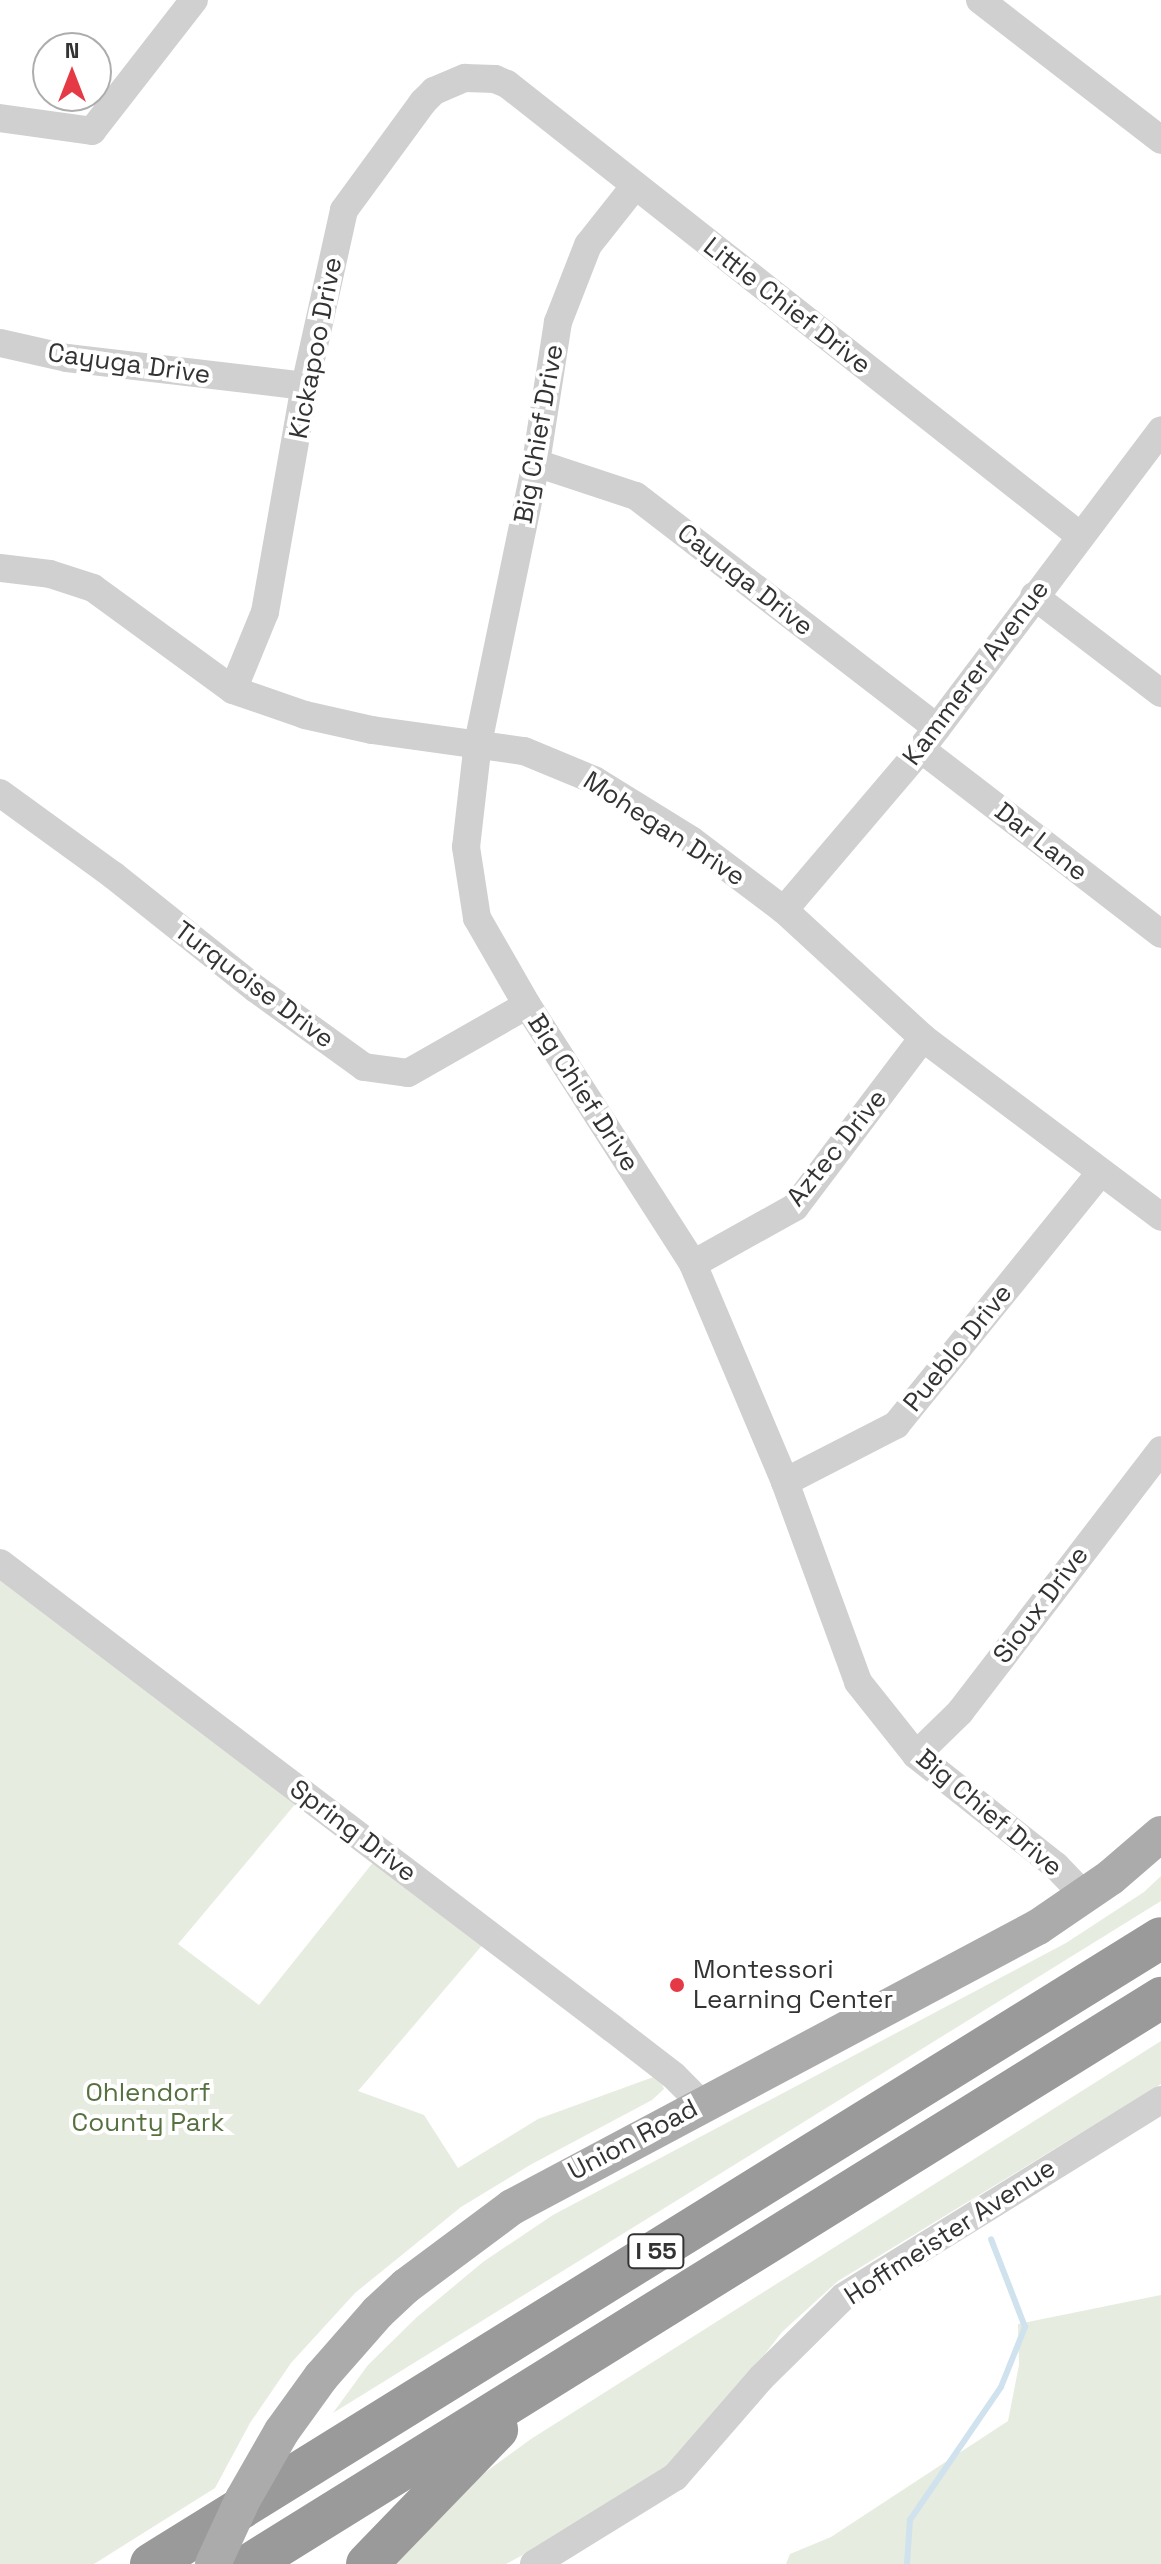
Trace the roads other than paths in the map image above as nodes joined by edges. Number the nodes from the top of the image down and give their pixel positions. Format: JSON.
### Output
{"nodes":[{"id":1,"x":194,"y":0,"type":"edge"},
{"id":2,"x":980,"y":0,"type":"edge"},
{"id":3,"x":495,"y":79,"type":"joint"},
{"id":4,"x":0,"y":118,"type":"edge"},
{"id":5,"x":1161,"y":140,"type":"edge"},
{"id":6,"x":634,"y":187,"type":"junction"},
{"id":7,"x":0,"y":343,"type":"edge"},
{"id":8,"x":305,"y":386,"type":"junction"},
{"id":9,"x":1160,"y":432,"type":"edge"},
{"id":10,"x":536,"y":463,"type":"junction"},
{"id":11,"x":1079,"y":535,"type":"junction"},
{"id":12,"x":0,"y":568,"type":"edge"},
{"id":13,"x":1034,"y":596,"type":"junction"},
{"id":14,"x":233,"y":690,"type":"junction"},
{"id":15,"x":1161,"y":693,"type":"edge"},
{"id":16,"x":929,"y":739,"type":"junction"},
{"id":17,"x":478,"y":742,"type":"junction"},
{"id":18,"x":0,"y":793,"type":"edge"},
{"id":19,"x":784,"y":910,"type":"junction"},
{"id":20,"x":1161,"y":934,"type":"edge"},
{"id":21,"x":527,"y":1005,"type":"junction"},
{"id":22,"x":923,"y":1038,"type":"junction"},
{"id":23,"x":1099,"y":1174,"type":"junction"},
{"id":24,"x":1161,"y":1217,"type":"edge"},
{"id":25,"x":693,"y":1264,"type":"junction"},
{"id":26,"x":1161,"y":1450,"type":"edge"},
{"id":27,"x":785,"y":1482,"type":"junction"},
{"id":28,"x":0,"y":1563,"type":"edge"},
{"id":29,"x":916,"y":1755,"type":"junction"},
{"id":30,"x":1161,"y":1834,"type":"edge"},
{"id":31,"x":1085,"y":1896,"type":"junction"},
{"id":32,"x":1161,"y":1938,"type":"edge"},
{"id":33,"x":1161,"y":1998,"type":"edge"},
{"id":34,"x":1161,"y":2100,"type":"edge"},
{"id":35,"x":702,"y":2104,"type":"junction"},
{"id":36,"x":545,"y":2381,"type":"junction"},
{"id":37,"x":151,"y":2564,"type":"edge"},
{"id":38,"x":213,"y":2564,"type":"edge"},
{"id":39,"x":250,"y":2564,"type":"edge"},
{"id":40,"x":367,"y":2564,"type":"edge"},
{"id":41,"x":534,"y":2564,"type":"edge"}],
"edges":[{"from":1,"to":4,"type":"street"},
{"from":2,"to":5,"type":"street"},
{"from":3,"to":6,"type":"street","name":"Little Chief Drive"},
{"from":3,"to":8,"type":"street","name":"Kickapoo Drive"},
{"from":6,"to":10,"type":"street","name":"Big Chief Drive"},
{"from":6,"to":11,"type":"street","name":"Little Chief Drive"},
{"from":7,"to":8,"type":"street","name":"Cayuga Drive"},
{"from":8,"to":14,"type":"street","name":"Kickapoo Drive"},
{"from":9,"to":11,"type":"street","name":"Kammerer Avenue"},
{"from":10,"to":16,"type":"street","name":"Cayuga Drive"},
{"from":10,"to":17,"type":"street","name":"Big Chief Drive"},
{"from":11,"to":13,"type":"street","name":"Kammerer Avenue"},
{"from":12,"to":14,"type":"street","name":"Mohegan Drive"},
{"from":13,"to":15,"type":"street"},
{"from":13,"to":16,"type":"street","name":"Kammerer Avenue"},
{"from":14,"to":17,"type":"street","name":"Mohegan Drive"},
{"from":16,"to":19,"type":"street","name":"Kammerer Avenue"},
{"from":16,"to":20,"type":"street","name":"Dar Lane"},
{"from":17,"to":19,"type":"street","name":"Mohegan Drive"},
{"from":17,"to":21,"type":"street","name":"Big Chief Drive"},
{"from":18,"to":21,"type":"street","name":"Turquoise Drive"},
{"from":19,"to":22,"type":"street","name":"Mohegan Drive"},
{"from":21,"to":25,"type":"street","name":"Big Chief Drive"},
{"from":22,"to":23,"type":"street","name":"Mohegan Drive"},
{"from":22,"to":25,"type":"street","name":"Aztec Drive"},
{"from":23,"to":24,"type":"street","name":"Mohegan Drive"},
{"from":23,"to":27,"type":"street","name":"Pueblo Drive"},
{"from":25,"to":27,"type":"street","name":"Big Chief Drive"},
{"from":26,"to":29,"type":"street","name":"Sioux Drive"},
{"from":27,"to":29,"type":"street","name":"Big Chief Drive"},
{"from":28,"to":35,"type":"street","name":"Spring Drive"},
{"from":29,"to":31,"type":"street","name":"Big Chief Drive"},
{"from":30,"to":31,"type":"main road","name":"Union Road"},
{"from":31,"to":35,"type":"main road","name":"Union Road"},
{"from":32,"to":37,"type":"highway","number":"I 55"},
{"from":33,"to":36,"type":"highway","number":"I 55"},
{"from":34,"to":41,"type":"street","name":"Hoffmeister Avenue"},
{"from":35,"to":38,"type":"main road","name":"Union Road","bridge":true},
{"from":36,"to":39,"type":"highway","number":"I 55"},
{"from":36,"to":40,"type":"highway"}]}
